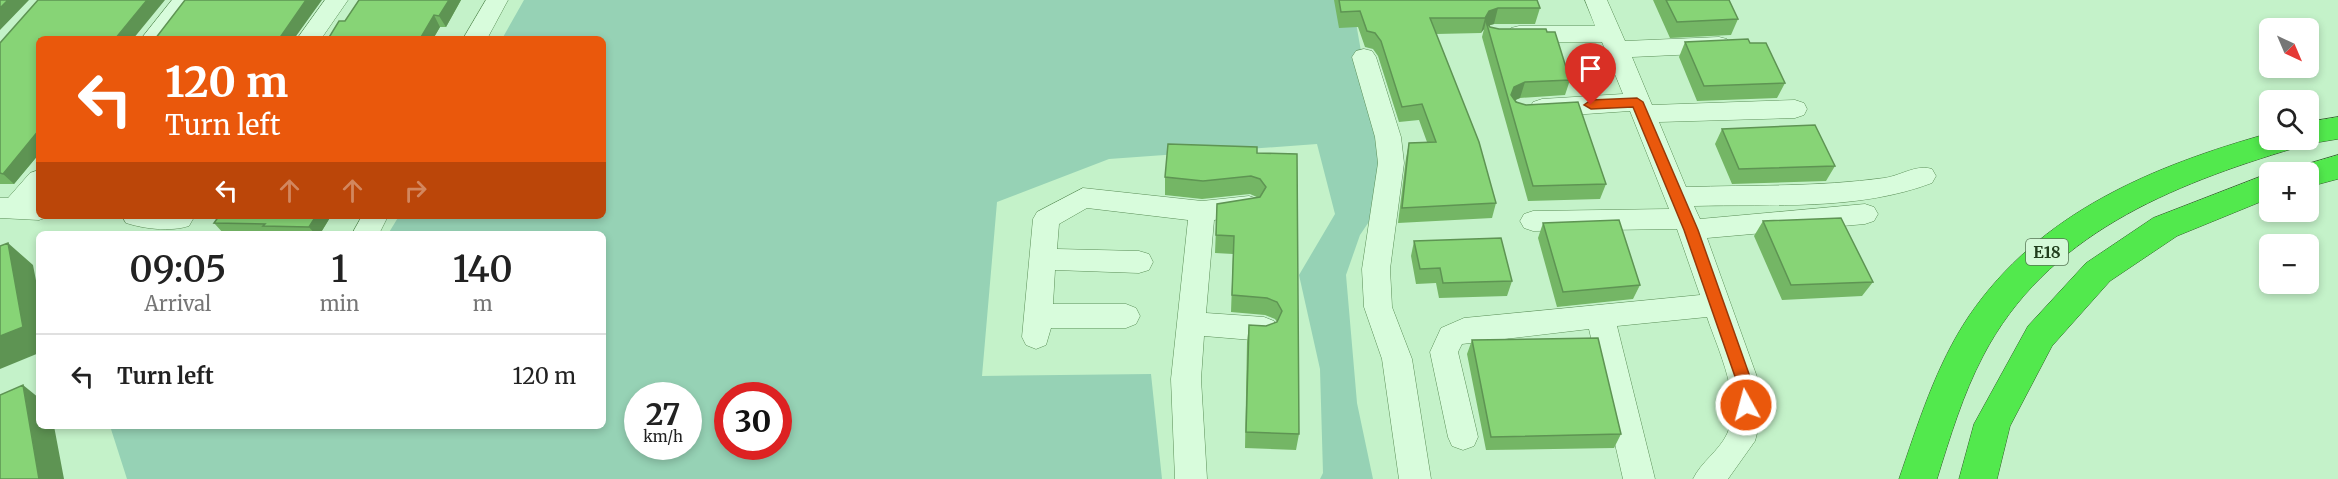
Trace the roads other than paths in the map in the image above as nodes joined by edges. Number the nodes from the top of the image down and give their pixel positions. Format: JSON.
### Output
{"nodes":[{"id":1,"x":185,"y":0,"type":"edge"},
{"id":2,"x":337,"y":0,"type":"edge"},
{"id":3,"x":497,"y":0,"type":"edge"},
{"id":4,"x":1596,"y":0,"type":"edge"},
{"id":5,"x":1495,"y":34,"type":"edge"},
{"id":6,"x":155,"y":36,"type":"edge"},
{"id":7,"x":311,"y":36,"type":"edge"},
{"id":8,"x":477,"y":36,"type":"edge"},
{"id":9,"x":1614,"y":42,"type":"junction"},
{"id":10,"x":1739,"y":45,"type":"edge"},
{"id":11,"x":1365,"y":57,"type":"dead end"},
{"id":12,"x":1639,"y":108,"type":"junction"},
{"id":13,"x":1521,"y":109,"type":"edge"},
{"id":14,"x":1795,"y":109,"type":"dead end"},
{"id":15,"x":2338,"y":128,"type":"edge"},
{"id":16,"x":2319,"y":131,"type":"edge"},
{"id":17,"x":2259,"y":146,"type":"edge"},
{"id":18,"x":2338,"y":167,"type":"edge"},
{"id":19,"x":2319,"y":172,"type":"edge"},
{"id":20,"x":1923,"y":176,"type":"dead end"},
{"id":21,"x":36,"y":184,"type":"edge"},
{"id":22,"x":2259,"y":189,"type":"edge"},
{"id":23,"x":1249,"y":206,"type":"edge"},
{"id":24,"x":18,"y":209,"type":"edge"},
{"id":25,"x":1202,"y":210,"type":"junction"},
{"id":26,"x":1865,"y":214,"type":"dead end"},
{"id":27,"x":1685,"y":216,"type":"junction"},
{"id":28,"x":154,"y":219,"type":"edge"},
{"id":29,"x":1533,"y":221,"type":"dead end"},
{"id":30,"x":179,"y":223,"type":"edge"},
{"id":31,"x":1041,"y":259,"type":"junction"},
{"id":32,"x":1139,"y":262,"type":"dead end"},
{"id":33,"x":1717,"y":305,"type":"junction"},
{"id":34,"x":1600,"y":315,"type":"junction"},
{"id":35,"x":1126,"y":316,"type":"dead end"},
{"id":36,"x":1190,"y":323,"type":"junction"},
{"id":37,"x":1264,"y":329,"type":"edge"},
{"id":38,"x":1463,"y":437,"type":"dead end"},
{"id":39,"x":1191,"y":479,"type":"edge"},
{"id":40,"x":1415,"y":479,"type":"edge"},
{"id":41,"x":1639,"y":479,"type":"edge"},
{"id":42,"x":1709,"y":479,"type":"edge"},
{"id":43,"x":1918,"y":479,"type":"edge"},
{"id":44,"x":1978,"y":479,"type":"edge"}],
"edges":[{"from":1,"to":6,"type":"street"},
{"from":2,"to":7,"type":"street"},
{"from":3,"to":8,"type":"street"},
{"from":4,"to":9,"type":"street"},
{"from":5,"to":9,"type":"street"},
{"from":9,"to":10,"type":"street"},
{"from":9,"to":12,"type":"street"},
{"from":11,"to":40,"type":"street"},
{"from":12,"to":13,"type":"street"},
{"from":12,"to":14,"type":"street"},
{"from":12,"to":27,"type":"street"},
{"from":15,"to":16,"type":"highway"},
{"from":17,"to":43,"type":"highway","number":"E18"},
{"from":18,"to":19,"type":"highway"},
{"from":20,"to":27,"type":"street"},
{"from":21,"to":24,"type":"street"},
{"from":22,"to":44,"type":"highway","number":"E18"},
{"from":23,"to":25,"type":"street"},
{"from":25,"to":31,"type":"street"},
{"from":25,"to":36,"type":"street"},
{"from":26,"to":27,"type":"street"},
{"from":27,"to":29,"type":"street"},
{"from":27,"to":33,"type":"street"},
{"from":28,"to":30,"type":"street"},
{"from":31,"to":32,"type":"street"},
{"from":31,"to":35,"type":"street"},
{"from":33,"to":34,"type":"street"},
{"from":33,"to":42,"type":"street"},
{"from":34,"to":38,"type":"street"},
{"from":34,"to":41,"type":"street"},
{"from":36,"to":37,"type":"street"},
{"from":36,"to":39,"type":"street"}]}
